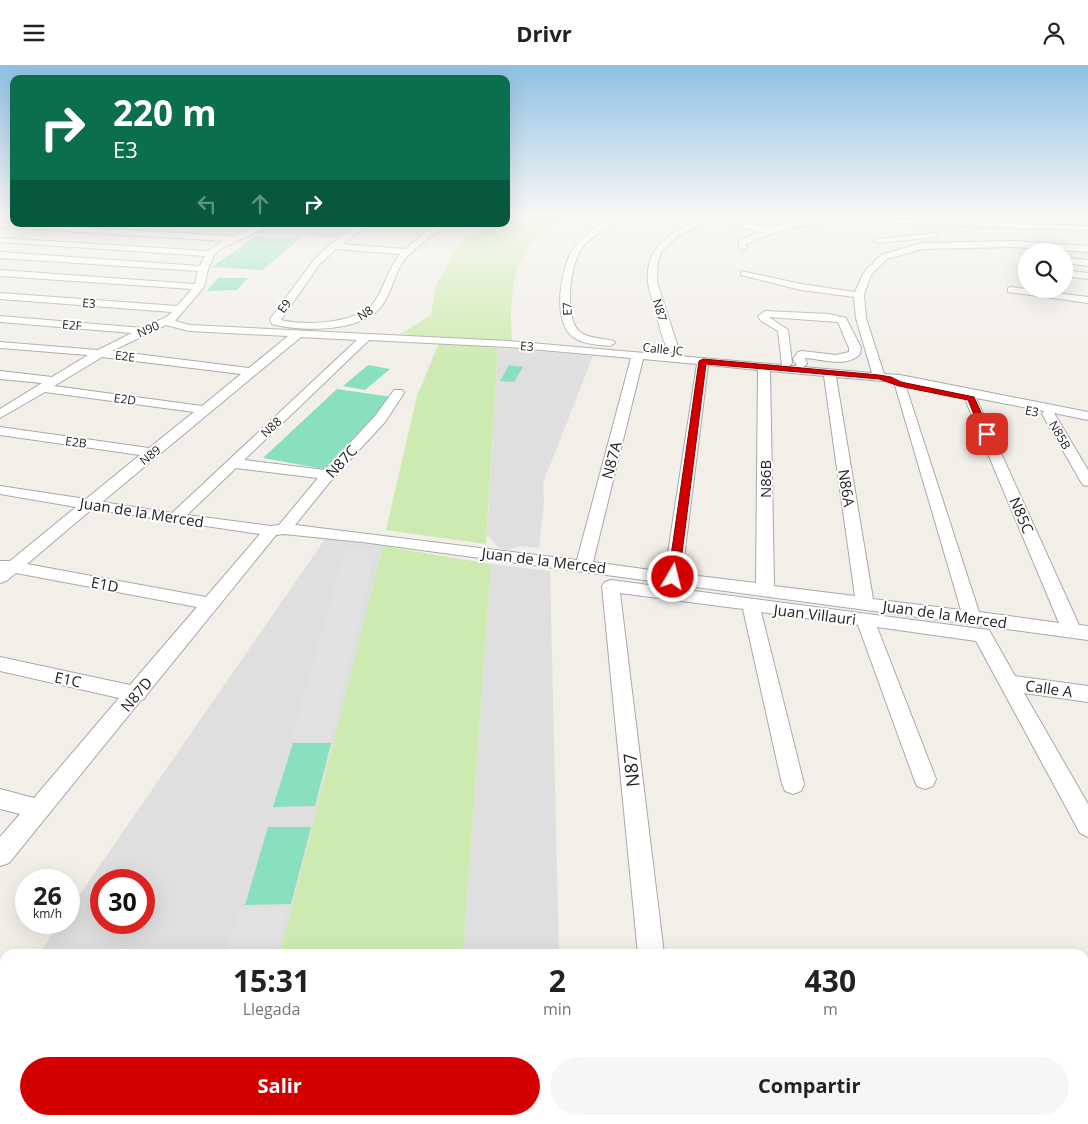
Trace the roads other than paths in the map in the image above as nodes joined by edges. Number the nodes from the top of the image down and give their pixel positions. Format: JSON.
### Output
{"nodes":[{"id":1,"x":33,"y":265,"type":"edge"},
{"id":2,"x":153,"y":265,"type":"edge"},
{"id":3,"x":205,"y":265,"type":"edge"},
{"id":4,"x":314,"y":265,"type":"edge"},
{"id":5,"x":397,"y":265,"type":"edge"},
{"id":6,"x":569,"y":265,"type":"edge"},
{"id":7,"x":653,"y":265,"type":"edge"},
{"id":8,"x":876,"y":265,"type":"edge"},
{"id":9,"x":204,"y":269,"type":"junction"},
{"id":10,"x":0,"y":273,"type":"edge"},
{"id":11,"x":744,"y":273,"type":"dead end"},
{"id":12,"x":16,"y":274,"type":"junction"},
{"id":13,"x":1073,"y":274,"type":"edge"},
{"id":14,"x":1088,"y":276,"type":"edge"},
{"id":15,"x":0,"y":282,"type":"edge"},
{"id":16,"x":199,"y":287,"type":"junction"},
{"id":17,"x":1073,"y":288,"type":"edge"},
{"id":18,"x":1080,"y":289,"type":"dead end"},
{"id":19,"x":1011,"y":290,"type":"dead end"},
{"id":20,"x":860,"y":295,"type":"junction"},
{"id":21,"x":0,"y":296,"type":"edge"},
{"id":22,"x":40,"y":299,"type":"junction"},
{"id":23,"x":1088,"y":300,"type":"edge"},
{"id":24,"x":178,"y":309,"type":"junction"},
{"id":25,"x":1,"y":320,"type":"edge"},
{"id":26,"x":165,"y":321,"type":"junction"},
{"id":27,"x":282,"y":325,"type":"joint"},
{"id":28,"x":143,"y":331,"type":"junction"},
{"id":29,"x":298,"y":333,"type":"junction"},
{"id":30,"x":576,"y":334,"type":"joint"},
{"id":31,"x":367,"y":336,"type":"junction"},
{"id":32,"x":0,"y":345,"type":"edge"},
{"id":33,"x":673,"y":350,"type":"junction"},
{"id":34,"x":100,"y":353,"type":"junction"},
{"id":35,"x":638,"y":355,"type":"junction"},
{"id":36,"x":703,"y":361,"type":"junction"},
{"id":37,"x":786,"y":363,"type":"junction"},
{"id":38,"x":801,"y":364,"type":"junction"},
{"id":39,"x":764,"y":367,"type":"junction"},
{"id":40,"x":250,"y":372,"type":"junction"},
{"id":41,"x":830,"y":374,"type":"junction"},
{"id":42,"x":0,"y":375,"type":"edge"},
{"id":43,"x":884,"y":379,"type":"junction"},
{"id":44,"x":48,"y":384,"type":"junction"},
{"id":45,"x":398,"y":393,"type":"dead end"},
{"id":46,"x":971,"y":399,"type":"junction"},
{"id":47,"x":206,"y":410,"type":"junction"},
{"id":48,"x":1,"y":413,"type":"edge"},
{"id":49,"x":1048,"y":414,"type":"junction"},
{"id":50,"x":1088,"y":416,"type":"edge"},
{"id":51,"x":1088,"y":421,"type":"edge"},
{"id":52,"x":0,"y":431,"type":"edge"},
{"id":53,"x":153,"y":453,"type":"junction"},
{"id":54,"x":234,"y":463,"type":"junction"},
{"id":55,"x":328,"y":475,"type":"junction"},
{"id":56,"x":1088,"y":482,"type":"edge"},
{"id":57,"x":0,"y":490,"type":"edge"},
{"id":58,"x":89,"y":504,"type":"junction"},
{"id":59,"x":175,"y":518,"type":"junction"},
{"id":60,"x":278,"y":530,"type":"junction"},
{"id":61,"x":7,"y":565,"type":"edge"},
{"id":62,"x":584,"y":565,"type":"junction"},
{"id":63,"x":0,"y":577,"type":"edge"},
{"id":64,"x":673,"y":577,"type":"junction"},
{"id":65,"x":610,"y":587,"type":"joint"},
{"id":66,"x":765,"y":590,"type":"junction"},
{"id":67,"x":210,"y":603,"type":"junction"},
{"id":68,"x":751,"y":606,"type":"junction"},
{"id":69,"x":865,"y":612,"type":"junction"},
{"id":70,"x":972,"y":618,"type":"junction"},
{"id":71,"x":1080,"y":632,"type":"edge"},
{"id":72,"x":0,"y":664,"type":"edge"},
{"id":73,"x":1010,"y":683,"type":"junction"},
{"id":74,"x":137,"y":694,"type":"junction"},
{"id":75,"x":1088,"y":694,"type":"edge"},
{"id":76,"x":925,"y":779,"type":"dead end"},
{"id":77,"x":793,"y":784,"type":"dead end"},
{"id":78,"x":0,"y":799,"type":"edge"},
{"id":79,"x":38,"y":809,"type":"junction"},
{"id":80,"x":1088,"y":826,"type":"edge"},
{"id":81,"x":0,"y":855,"type":"edge"},
{"id":82,"x":650,"y":949,"type":"edge"}],
"edges":[{"from":1,"to":12,"type":"street"},
{"from":2,"to":9,"type":"street"},
{"from":3,"to":9,"type":"street","name":"N90"},
{"from":4,"to":27,"type":"street","name":"E9"},
{"from":5,"to":27,"type":"street","name":"N8"},
{"from":6,"to":30,"type":"street","name":"E7"},
{"from":7,"to":33,"type":"street","name":"N87"},
{"from":8,"to":20,"type":"street"},
{"from":9,"to":16,"type":"street","name":"N90"},
{"from":10,"to":12,"type":"street"},
{"from":11,"to":20,"type":"street"},
{"from":12,"to":15,"type":"street"},
{"from":12,"to":16,"type":"street"},
{"from":13,"to":14,"type":"street"},
{"from":16,"to":24,"type":"street","name":"N90"},
{"from":17,"to":18,"type":"street"},
{"from":19,"to":23,"type":"street"},
{"from":20,"to":43,"type":"street"},
{"from":21,"to":22,"type":"street","name":"E3"},
{"from":22,"to":24,"type":"street","name":"E3"},
{"from":22,"to":25,"type":"street"},
{"from":24,"to":26,"type":"street","name":"N90"},
{"from":25,"to":28,"type":"street","name":"E2F"},
{"from":26,"to":28,"type":"street","name":"N90"},
{"from":26,"to":29,"type":"street","name":"E3"},
{"from":28,"to":34,"type":"street","name":"N90"},
{"from":29,"to":31,"type":"street","name":"E3"},
{"from":29,"to":40,"type":"street","name":"N89"},
{"from":30,"to":33,"type":"street","name":"Calle JC"},
{"from":31,"to":35,"type":"street","name":"E3"},
{"from":31,"to":54,"type":"street","name":"N88"},
{"from":32,"to":34,"type":"street","name":"E2E"},
{"from":33,"to":37,"type":"street","name":"Calle JC"},
{"from":34,"to":40,"type":"street","name":"E2E"},
{"from":34,"to":44,"type":"street","name":"N90"},
{"from":35,"to":36,"type":"street","name":"E3"},
{"from":35,"to":62,"type":"street","name":"N87A"},
{"from":36,"to":39,"type":"street","name":"E3"},
{"from":36,"to":64,"type":"street"},
{"from":37,"to":38,"type":"street","name":"Calle JC"},
{"from":37,"to":38,"type":"street"},
{"from":38,"to":43,"type":"street","name":"Calle JC"},
{"from":39,"to":41,"type":"street","name":"E3"},
{"from":39,"to":66,"type":"street","name":"N86B"},
{"from":40,"to":47,"type":"street","name":"N89"},
{"from":41,"to":43,"type":"street","name":"E3"},
{"from":41,"to":69,"type":"street","name":"N86A"},
{"from":42,"to":44,"type":"street","name":"E2D"},
{"from":43,"to":46,"type":"street","name":"E3"},
{"from":43,"to":50,"type":"street","name":"E3"},
{"from":43,"to":70,"type":"street"},
{"from":44,"to":47,"type":"street","name":"E2D"},
{"from":44,"to":48,"type":"street","name":"N90"},
{"from":45,"to":55,"type":"street","name":"N87C"},
{"from":46,"to":49,"type":"street","name":"E3"},
{"from":46,"to":71,"type":"street","name":"N85C"},
{"from":47,"to":53,"type":"street","name":"N89"},
{"from":49,"to":51,"type":"street","name":"E3"},
{"from":49,"to":56,"type":"street","name":"N85B"},
{"from":52,"to":53,"type":"street","name":"E2B"},
{"from":53,"to":58,"type":"street","name":"N89"},
{"from":54,"to":55,"type":"street"},
{"from":54,"to":59,"type":"street","name":"N88"},
{"from":55,"to":60,"type":"street","name":"N87C"},
{"from":57,"to":58,"type":"street","name":"Juan de la Merced"},
{"from":58,"to":59,"type":"street","name":"Juan de la Merced"},
{"from":58,"to":61,"type":"street","name":"N89"},
{"from":59,"to":60,"type":"street","name":"Juan de la Merced"},
{"from":60,"to":62,"type":"street","name":"Juan de la Merced"},
{"from":60,"to":67,"type":"street","name":"N87D"},
{"from":61,"to":63,"type":"street","name":"N89"},
{"from":61,"to":67,"type":"street","name":"E1D"},
{"from":62,"to":64,"type":"street","name":"Juan de la Merced"},
{"from":64,"to":66,"type":"street","name":"Juan de la Merced"},
{"from":65,"to":68,"type":"street","name":"Juan Villauri"},
{"from":65,"to":82,"type":"street","name":"N87"},
{"from":66,"to":69,"type":"street","name":"Juan de la Merced"},
{"from":67,"to":74,"type":"street","name":"N87D"},
{"from":68,"to":69,"type":"street","name":"Juan Villauri"},
{"from":68,"to":77,"type":"street"},
{"from":69,"to":70,"type":"street","name":"Juan de la Merced"},
{"from":69,"to":73,"type":"street","name":"Juan Villauri"},
{"from":69,"to":76,"type":"street","name":"N86A"},
{"from":70,"to":71,"type":"street","name":"Juan de la Merced"},
{"from":72,"to":74,"type":"street","name":"E1C"},
{"from":73,"to":75,"type":"street","name":"Calle A"},
{"from":73,"to":80,"type":"street","name":"Juan Villauri"},
{"from":74,"to":79,"type":"street","name":"N87D"},
{"from":78,"to":79,"type":"street"},
{"from":79,"to":81,"type":"street","name":"N87D"}]}
